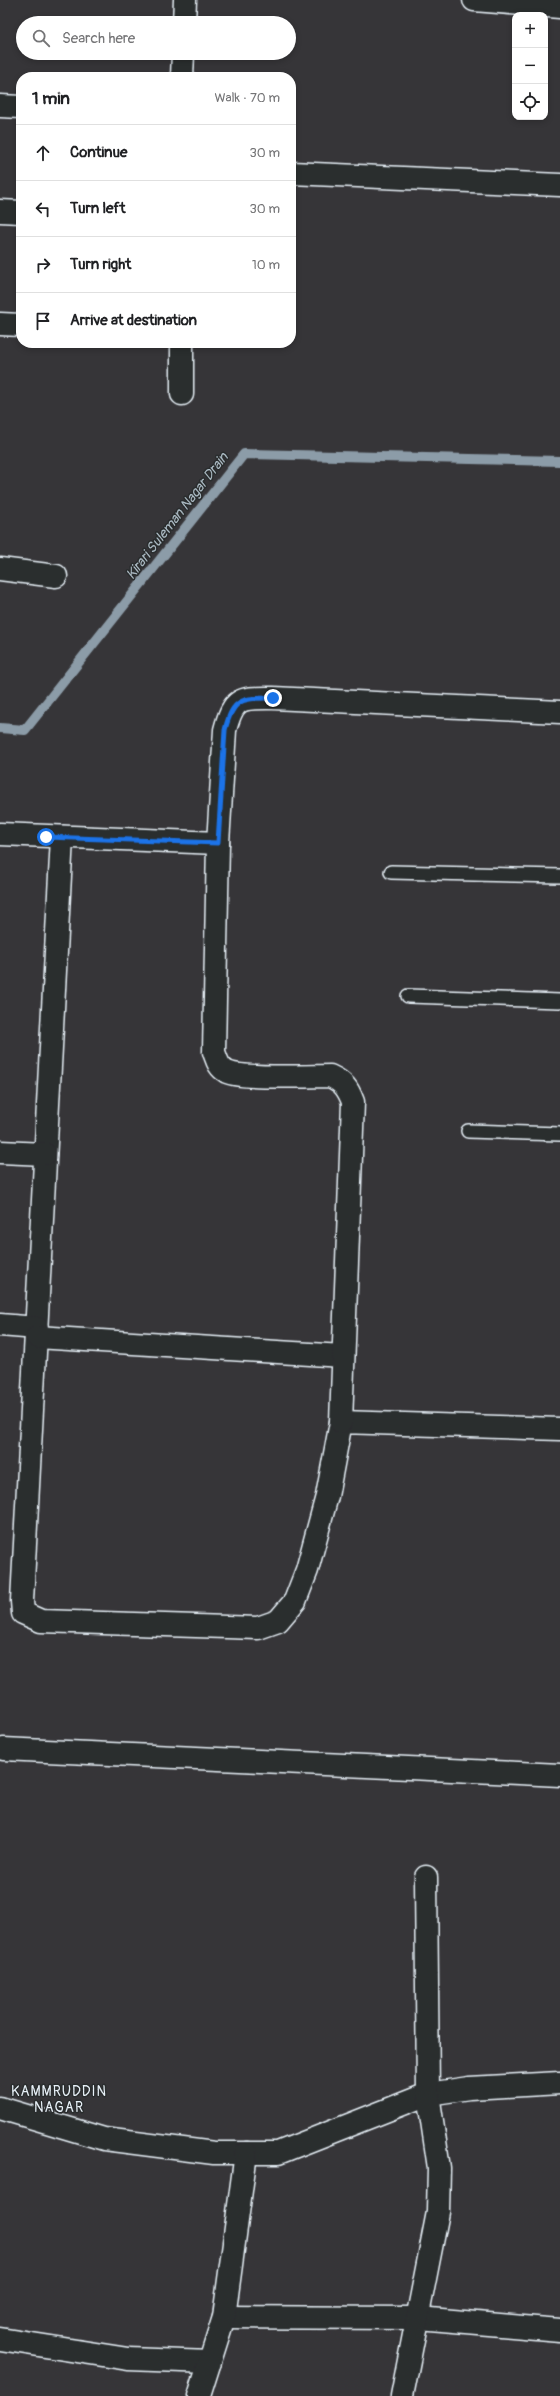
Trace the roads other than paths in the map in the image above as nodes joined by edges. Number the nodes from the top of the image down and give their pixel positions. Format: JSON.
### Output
{"nodes":[{"id":1,"x":185,"y":0,"type":"edge"},
{"id":2,"x":474,"y":0,"type":"edge"},
{"id":3,"x":560,"y":7,"type":"edge"},
{"id":4,"x":184,"y":16,"type":"edge"},
{"id":5,"x":183,"y":60,"type":"edge"},
{"id":6,"x":182,"y":72,"type":"edge"},
{"id":7,"x":0,"y":106,"type":"edge"},
{"id":8,"x":16,"y":107,"type":"edge"},
{"id":9,"x":296,"y":173,"type":"edge"},
{"id":10,"x":560,"y":185,"type":"edge"},
{"id":11,"x":0,"y":211,"type":"edge"},
{"id":12,"x":16,"y":212,"type":"edge"},
{"id":13,"x":0,"y":324,"type":"edge"},
{"id":14,"x":16,"y":325,"type":"edge"},
{"id":15,"x":182,"y":348,"type":"edge"},
{"id":16,"x":182,"y":394,"type":"dead end"},
{"id":17,"x":0,"y":569,"type":"edge"},
{"id":18,"x":56,"y":576,"type":"dead end"},
{"id":19,"x":560,"y":712,"type":"edge"},
{"id":20,"x":0,"y":834,"type":"edge"},
{"id":21,"x":62,"y":837,"type":"junction"},
{"id":22,"x":218,"y":843,"type":"junction"},
{"id":23,"x":391,"y":872,"type":"dead end"},
{"id":24,"x":560,"y":876,"type":"edge"},
{"id":25,"x":408,"y":996,"type":"dead end"},
{"id":26,"x":560,"y":1001,"type":"edge"},
{"id":27,"x":468,"y":1131,"type":"dead end"},
{"id":28,"x":560,"y":1134,"type":"edge"},
{"id":29,"x":0,"y":1152,"type":"edge"},
{"id":30,"x":45,"y":1154,"type":"junction"},
{"id":31,"x":0,"y":1325,"type":"edge"},
{"id":32,"x":37,"y":1333,"type":"junction"},
{"id":33,"x":343,"y":1356,"type":"junction"},
{"id":34,"x":341,"y":1422,"type":"junction"},
{"id":35,"x":560,"y":1429,"type":"edge"},
{"id":36,"x":3,"y":1749,"type":"dead end"},
{"id":37,"x":560,"y":1775,"type":"edge"},
{"id":38,"x":426,"y":1877,"type":"dead end"},
{"id":39,"x":560,"y":2083,"type":"edge"},
{"id":40,"x":428,"y":2094,"type":"junction"},
{"id":41,"x":0,"y":2108,"type":"edge"},
{"id":42,"x":246,"y":2153,"type":"junction"},
{"id":43,"x":224,"y":2317,"type":"junction"},
{"id":44,"x":418,"y":2318,"type":"junction"},
{"id":45,"x":560,"y":2330,"type":"edge"},
{"id":46,"x":0,"y":2339,"type":"edge"},
{"id":47,"x":210,"y":2362,"type":"junction"},
{"id":48,"x":199,"y":2396,"type":"edge"},
{"id":49,"x":402,"y":2396,"type":"edge"}],
"edges":[{"from":1,"to":4,"type":"street"},
{"from":2,"to":3,"type":"street"},
{"from":5,"to":6,"type":"street"},
{"from":7,"to":8,"type":"street"},
{"from":9,"to":10,"type":"street"},
{"from":11,"to":12,"type":"street"},
{"from":13,"to":14,"type":"street"},
{"from":15,"to":16,"type":"street"},
{"from":17,"to":18,"type":"street"},
{"from":19,"to":22,"type":"street"},
{"from":20,"to":21,"type":"street"},
{"from":21,"to":22,"type":"street"},
{"from":21,"to":30,"type":"street"},
{"from":22,"to":33,"type":"street"},
{"from":23,"to":24,"type":"lane"},
{"from":25,"to":26,"type":"lane"},
{"from":27,"to":28,"type":"lane"},
{"from":29,"to":30,"type":"street"},
{"from":30,"to":32,"type":"street"},
{"from":31,"to":32,"type":"street"},
{"from":32,"to":33,"type":"street"},
{"from":32,"to":34,"type":"street"},
{"from":33,"to":34,"type":"street"},
{"from":34,"to":35,"type":"street"},
{"from":36,"to":37,"type":"street"},
{"from":38,"to":40,"type":"street"},
{"from":39,"to":40,"type":"street"},
{"from":40,"to":42,"type":"street"},
{"from":40,"to":44,"type":"street"},
{"from":41,"to":42,"type":"street"},
{"from":42,"to":43,"type":"street"},
{"from":43,"to":44,"type":"street"},
{"from":43,"to":47,"type":"street"},
{"from":44,"to":45,"type":"street"},
{"from":44,"to":49,"type":"street"},
{"from":46,"to":47,"type":"street"},
{"from":47,"to":48,"type":"street"}]}
